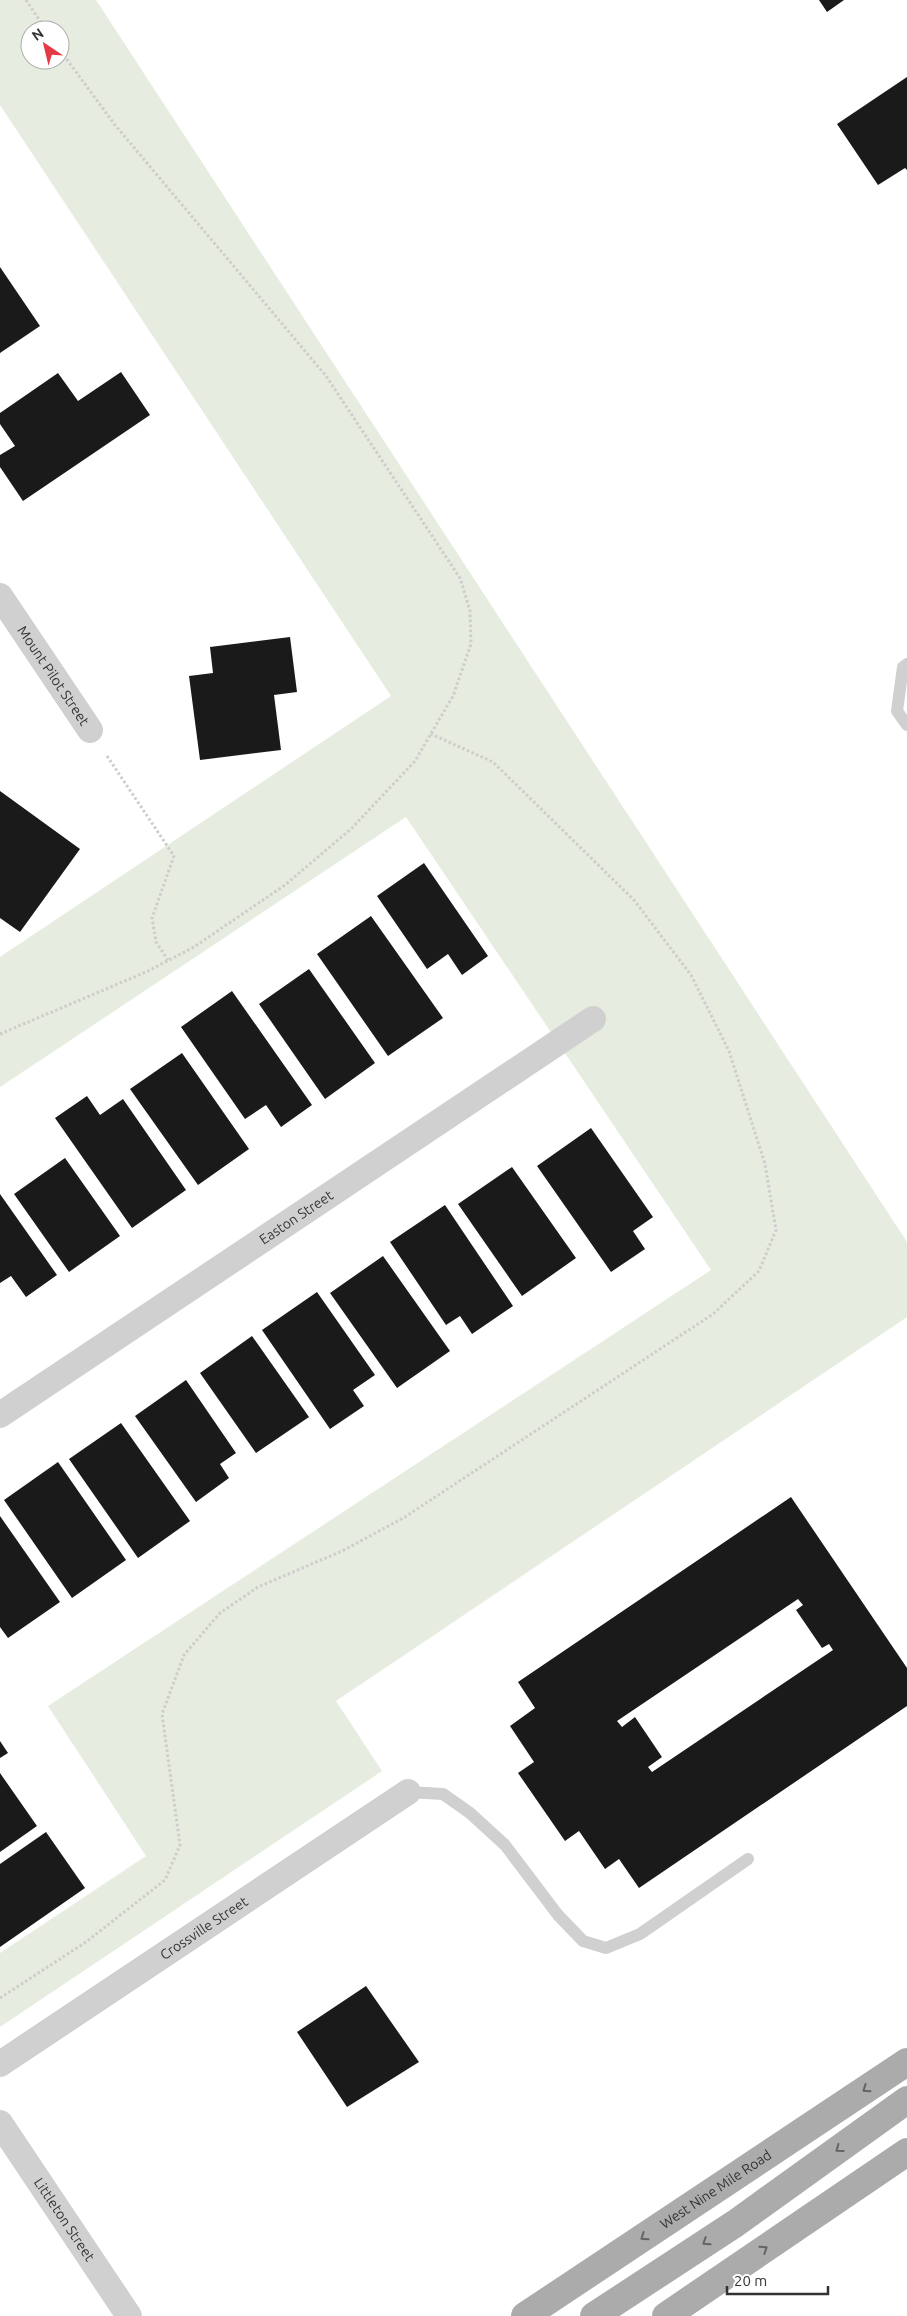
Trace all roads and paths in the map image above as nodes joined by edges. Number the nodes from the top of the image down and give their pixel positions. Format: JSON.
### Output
{"nodes":[{"id":1,"x":26,"y":0,"type":"edge"},
{"id":2,"x":39,"y":20,"type":"edge"},
{"id":3,"x":70,"y":64,"type":"edge"},
{"id":4,"x":0,"y":596,"type":"edge"},
{"id":5,"x":907,"y":664,"type":"edge"},
{"id":6,"x":907,"y":725,"type":"edge"},
{"id":7,"x":90,"y":730,"type":"joint"},
{"id":8,"x":431,"y":734,"type":"junction"},
{"id":9,"x":168,"y":960,"type":"junction"},
{"id":10,"x":593,"y":1019,"type":"dead end"},
{"id":11,"x":0,"y":1034,"type":"edge"},
{"id":12,"x":0,"y":1415,"type":"edge"},
{"id":13,"x":408,"y":1792,"type":"joint"},
{"id":14,"x":748,"y":1859,"type":"dead end"},
{"id":15,"x":0,"y":1998,"type":"edge"},
{"id":16,"x":907,"y":2062,"type":"edge"},
{"id":17,"x":0,"y":2064,"type":"edge"},
{"id":18,"x":907,"y":2100,"type":"edge"},
{"id":19,"x":0,"y":2124,"type":"edge"},
{"id":20,"x":907,"y":2152,"type":"edge"},
{"id":21,"x":129,"y":2316,"type":"edge"},
{"id":22,"x":525,"y":2316,"type":"edge"},
{"id":23,"x":594,"y":2316,"type":"edge"},
{"id":24,"x":666,"y":2316,"type":"edge"}],
"edges":[{"from":1,"to":2,"type":"path"},
{"from":3,"to":8,"type":"path"},
{"from":4,"to":7,"type":"street","name":"Mount Pilot Street"},
{"from":5,"to":6,"type":"lane"},
{"from":7,"to":9,"type":"path"},
{"from":8,"to":9,"type":"path"},
{"from":8,"to":15,"type":"path"},
{"from":9,"to":11,"type":"path"},
{"from":10,"to":12,"type":"street","name":"Easton Street"},
{"from":13,"to":14,"type":"lane"},
{"from":13,"to":17,"type":"street","name":"Crossville Street"},
{"from":16,"to":22,"type":"main road","name":"West Nine Mile Road","one_way":true},
{"from":18,"to":23,"type":"main road","one_way":true},
{"from":19,"to":21,"type":"street","name":"Littleton Street"},
{"from":24,"to":20,"type":"main road","one_way":true}]}
